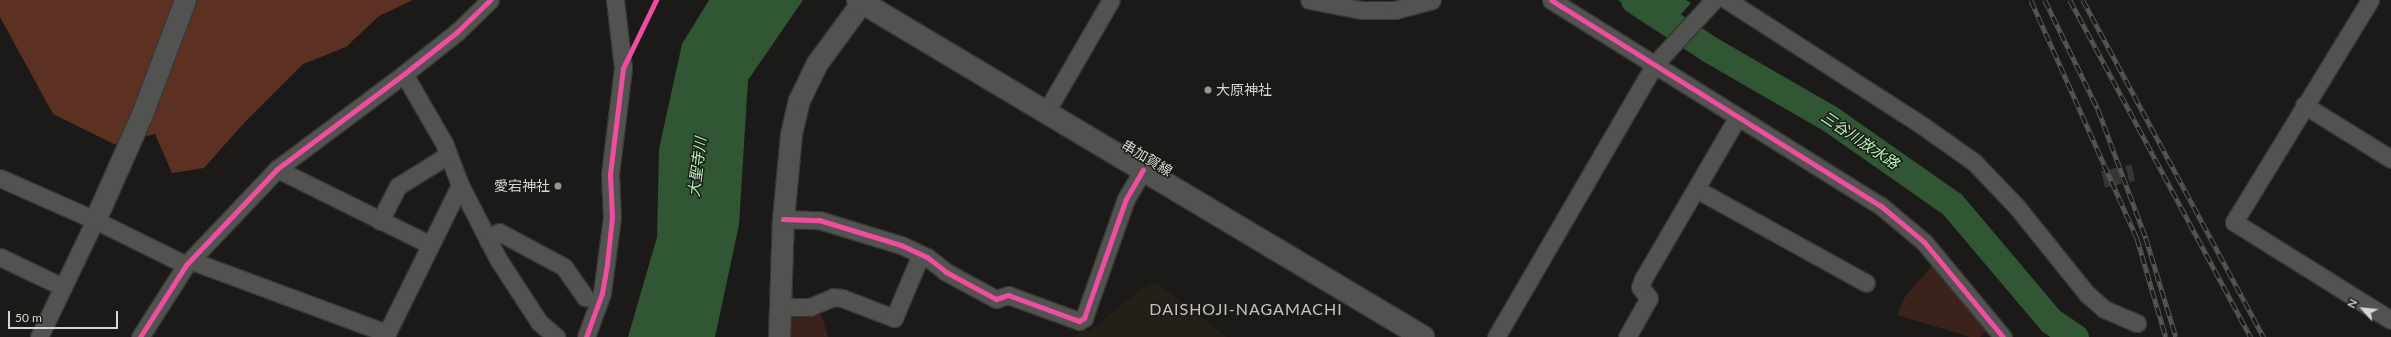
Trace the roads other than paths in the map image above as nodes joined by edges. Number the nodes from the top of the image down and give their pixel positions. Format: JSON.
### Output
{"nodes":[{"id":1,"x":185,"y":0,"type":"edge"},
{"id":2,"x":490,"y":0,"type":"edge"},
{"id":3,"x":615,"y":0,"type":"edge"},
{"id":4,"x":1111,"y":0,"type":"edge"},
{"id":5,"x":1309,"y":0,"type":"edge"},
{"id":6,"x":1432,"y":0,"type":"edge"},
{"id":7,"x":1551,"y":0,"type":"edge"},
{"id":8,"x":1713,"y":0,"type":"edge"},
{"id":9,"x":1727,"y":0,"type":"edge"},
{"id":10,"x":2370,"y":0,"type":"edge"},
{"id":11,"x":861,"y":1,"type":"edge"},
{"id":12,"x":1657,"y":61,"type":"junction"},
{"id":13,"x":404,"y":74,"type":"junction"},
{"id":14,"x":2304,"y":105,"type":"junction"},
{"id":15,"x":1046,"y":112,"type":"junction"},
{"id":16,"x":1737,"y":118,"type":"junction"},
{"id":17,"x":448,"y":155,"type":"junction"},
{"id":18,"x":2391,"y":159,"type":"edge"},
{"id":19,"x":277,"y":169,"type":"junction"},
{"id":20,"x":1143,"y":170,"type":"junction"},
{"id":21,"x":0,"y":178,"type":"edge"},
{"id":22,"x":460,"y":185,"type":"junction"},
{"id":23,"x":1696,"y":189,"type":"junction"},
{"id":24,"x":783,"y":218,"type":"junction"},
{"id":25,"x":95,"y":220,"type":"junction"},
{"id":26,"x":380,"y":221,"type":"junction"},
{"id":27,"x":488,"y":241,"type":"junction"},
{"id":28,"x":429,"y":244,"type":"junction"},
{"id":29,"x":921,"y":254,"type":"junction"},
{"id":30,"x":0,"y":257,"type":"edge"},
{"id":31,"x":189,"y":263,"type":"junction"},
{"id":32,"x":605,"y":276,"type":"junction"},
{"id":33,"x":1866,"y":283,"type":"dead end"},
{"id":34,"x":63,"y":287,"type":"junction"},
{"id":35,"x":781,"y":307,"type":"junction"},
{"id":36,"x":2391,"y":320,"type":"edge"},
{"id":37,"x":2137,"y":323,"type":"dead end"},
{"id":38,"x":386,"y":335,"type":"edge"},
{"id":39,"x":39,"y":337,"type":"edge"},
{"id":40,"x":140,"y":337,"type":"edge"},
{"id":41,"x":556,"y":337,"type":"edge"},
{"id":42,"x":586,"y":337,"type":"edge"},
{"id":43,"x":779,"y":337,"type":"edge"},
{"id":44,"x":1423,"y":337,"type":"edge"},
{"id":45,"x":1496,"y":337,"type":"edge"},
{"id":46,"x":1627,"y":337,"type":"edge"},
{"id":47,"x":2003,"y":337,"type":"edge"}],
"edges":[{"from":1,"to":25,"type":"street"},
{"from":2,"to":13,"type":"street"},
{"from":3,"to":32,"type":"street"},
{"from":4,"to":15,"type":"street"},
{"from":5,"to":6,"type":"street"},
{"from":7,"to":12,"type":"street"},
{"from":8,"to":12,"type":"street"},
{"from":9,"to":37,"type":"street"},
{"from":10,"to":14,"type":"street"},
{"from":11,"to":15,"type":"main road","name":"串加賀線"},
{"from":11,"to":24,"type":"street"},
{"from":12,"to":16,"type":"street"},
{"from":12,"to":45,"type":"street"},
{"from":13,"to":17,"type":"street"},
{"from":13,"to":19,"type":"street"},
{"from":14,"to":18,"type":"street"},
{"from":14,"to":36,"type":"street"},
{"from":15,"to":20,"type":"main road","name":"串加賀線"},
{"from":16,"to":23,"type":"street"},
{"from":16,"to":47,"type":"street"},
{"from":17,"to":22,"type":"street"},
{"from":17,"to":26,"type":"street"},
{"from":19,"to":26,"type":"street"},
{"from":19,"to":31,"type":"street"},
{"from":20,"to":29,"type":"street"},
{"from":20,"to":44,"type":"main road","name":"串加賀線"},
{"from":21,"to":25,"type":"street"},
{"from":22,"to":27,"type":"street"},
{"from":22,"to":28,"type":"street"},
{"from":23,"to":33,"type":"street"},
{"from":23,"to":46,"type":"street"},
{"from":24,"to":29,"type":"street"},
{"from":24,"to":35,"type":"street"},
{"from":25,"to":31,"type":"street"},
{"from":25,"to":34,"type":"street"},
{"from":26,"to":28,"type":"street"},
{"from":27,"to":32,"type":"street"},
{"from":27,"to":41,"type":"street"},
{"from":28,"to":38,"type":"street"},
{"from":29,"to":35,"type":"street"},
{"from":30,"to":34,"type":"street"},
{"from":31,"to":38,"type":"street"},
{"from":31,"to":40,"type":"street"},
{"from":32,"to":42,"type":"street"},
{"from":34,"to":39,"type":"street"},
{"from":35,"to":43,"type":"street"}]}
